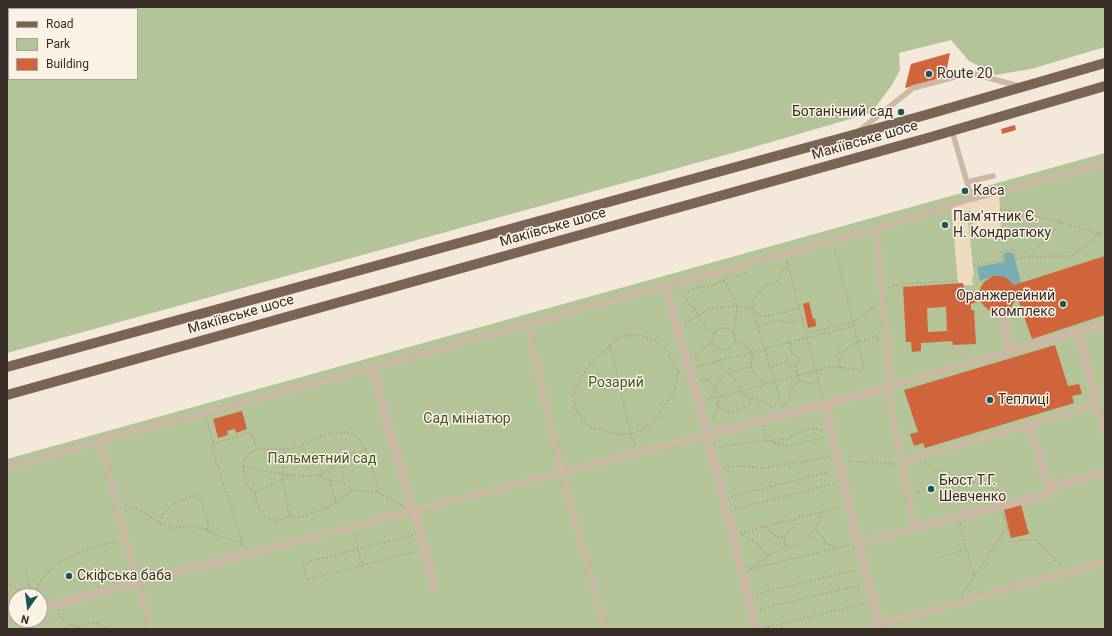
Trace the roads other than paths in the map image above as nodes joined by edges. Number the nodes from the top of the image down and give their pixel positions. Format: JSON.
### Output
{"nodes":[{"id":1,"x":1105,"y":63,"type":"edge"},
{"id":2,"x":1105,"y":86,"type":"edge"},
{"id":3,"x":1023,"y":87,"type":"junction"},
{"id":4,"x":952,"y":131,"type":"junction"},
{"id":5,"x":855,"y":134,"type":"junction"},
{"id":6,"x":1105,"y":164,"type":"edge"},
{"id":7,"x":993,"y":176,"type":"dead end"},
{"id":8,"x":967,"y":182,"type":"junction"},
{"id":9,"x":972,"y":199,"type":"junction"},
{"id":10,"x":876,"y":229,"type":"junction"},
{"id":11,"x":665,"y":286,"type":"junction"},
{"id":12,"x":1003,"y":314,"type":"dead end"},
{"id":13,"x":527,"y":324,"type":"junction"},
{"id":14,"x":1105,"y":324,"type":"edge"},
{"id":15,"x":1078,"y":332,"type":"junction"},
{"id":16,"x":1008,"y":351,"type":"junction"},
{"id":17,"x":7,"y":367,"type":"edge"},
{"id":18,"x":372,"y":368,"type":"junction"},
{"id":19,"x":891,"y":386,"type":"junction"},
{"id":20,"x":7,"y":395,"type":"edge"},
{"id":21,"x":825,"y":404,"type":"junction"},
{"id":22,"x":1097,"y":405,"type":"junction"},
{"id":23,"x":1029,"y":425,"type":"junction"},
{"id":24,"x":1105,"y":432,"type":"edge"},
{"id":25,"x":707,"y":436,"type":"junction"},
{"id":26,"x":100,"y":441,"type":"junction"},
{"id":27,"x":903,"y":463,"type":"junction"},
{"id":28,"x":7,"y":470,"type":"edge"},
{"id":29,"x":1105,"y":472,"type":"edge"},
{"id":30,"x":562,"y":473,"type":"junction"},
{"id":31,"x":1050,"y":488,"type":"junction"},
{"id":32,"x":414,"y":512,"type":"junction"},
{"id":33,"x":914,"y":528,"type":"junction"},
{"id":34,"x":858,"y":543,"type":"junction"},
{"id":35,"x":246,"y":554,"type":"joint"},
{"id":36,"x":1105,"y":562,"type":"edge"},
{"id":37,"x":137,"y":582,"type":"junction"},
{"id":38,"x":434,"y":587,"type":"dead end"},
{"id":39,"x":48,"y":606,"type":"edge"},
{"id":40,"x":880,"y":627,"type":"edge"},
{"id":41,"x":152,"y":629,"type":"edge"},
{"id":42,"x":605,"y":629,"type":"edge"},
{"id":43,"x":757,"y":629,"type":"edge"},
{"id":44,"x":865,"y":629,"type":"edge"}],
"edges":[{"from":1,"to":3,"type":"main road","name":"Макіївське шосе"},
{"from":2,"to":4,"type":"main road","name":"Макіївське шосе"},
{"from":3,"to":5,"type":"main road","name":"Макіївське шосе"},
{"from":3,"to":5,"type":"lane"},
{"from":4,"to":8,"type":"lane"},
{"from":4,"to":20,"type":"main road","name":"Макіївське шосе"},
{"from":5,"to":17,"type":"main road","name":"Макіївське шосе"},
{"from":6,"to":9,"type":"lane"},
{"from":7,"to":8,"type":"lane"},
{"from":8,"to":9,"type":"lane"},
{"from":9,"to":10,"type":"lane"},
{"from":10,"to":11,"type":"lane"},
{"from":10,"to":19,"type":"lane"},
{"from":11,"to":13,"type":"lane"},
{"from":11,"to":25,"type":"street"},
{"from":12,"to":16,"type":"street"},
{"from":13,"to":18,"type":"lane"},
{"from":13,"to":30,"type":"lane"},
{"from":14,"to":15,"type":"street"},
{"from":15,"to":16,"type":"street"},
{"from":15,"to":22,"type":"street"},
{"from":16,"to":19,"type":"lane"},
{"from":18,"to":26,"type":"lane"},
{"from":18,"to":32,"type":"street"},
{"from":19,"to":21,"type":"street"},
{"from":19,"to":27,"type":"lane"},
{"from":21,"to":25,"type":"street"},
{"from":21,"to":34,"type":"street"},
{"from":22,"to":23,"type":"lane"},
{"from":22,"to":24,"type":"lane"},
{"from":23,"to":27,"type":"lane"},
{"from":23,"to":31,"type":"street"},
{"from":25,"to":30,"type":"lane"},
{"from":25,"to":43,"type":"street"},
{"from":26,"to":28,"type":"lane"},
{"from":26,"to":37,"type":"lane"},
{"from":27,"to":33,"type":"lane"},
{"from":29,"to":31,"type":"street"},
{"from":30,"to":32,"type":"lane"},
{"from":30,"to":42,"type":"lane"},
{"from":31,"to":33,"type":"street"},
{"from":32,"to":35,"type":"lane"},
{"from":32,"to":38,"type":"street"},
{"from":33,"to":34,"type":"lane"},
{"from":34,"to":40,"type":"street"},
{"from":35,"to":37,"type":"street"},
{"from":36,"to":40,"type":"lane"},
{"from":37,"to":39,"type":"street"},
{"from":37,"to":41,"type":"lane"},
{"from":40,"to":44,"type":"lane"}]}
